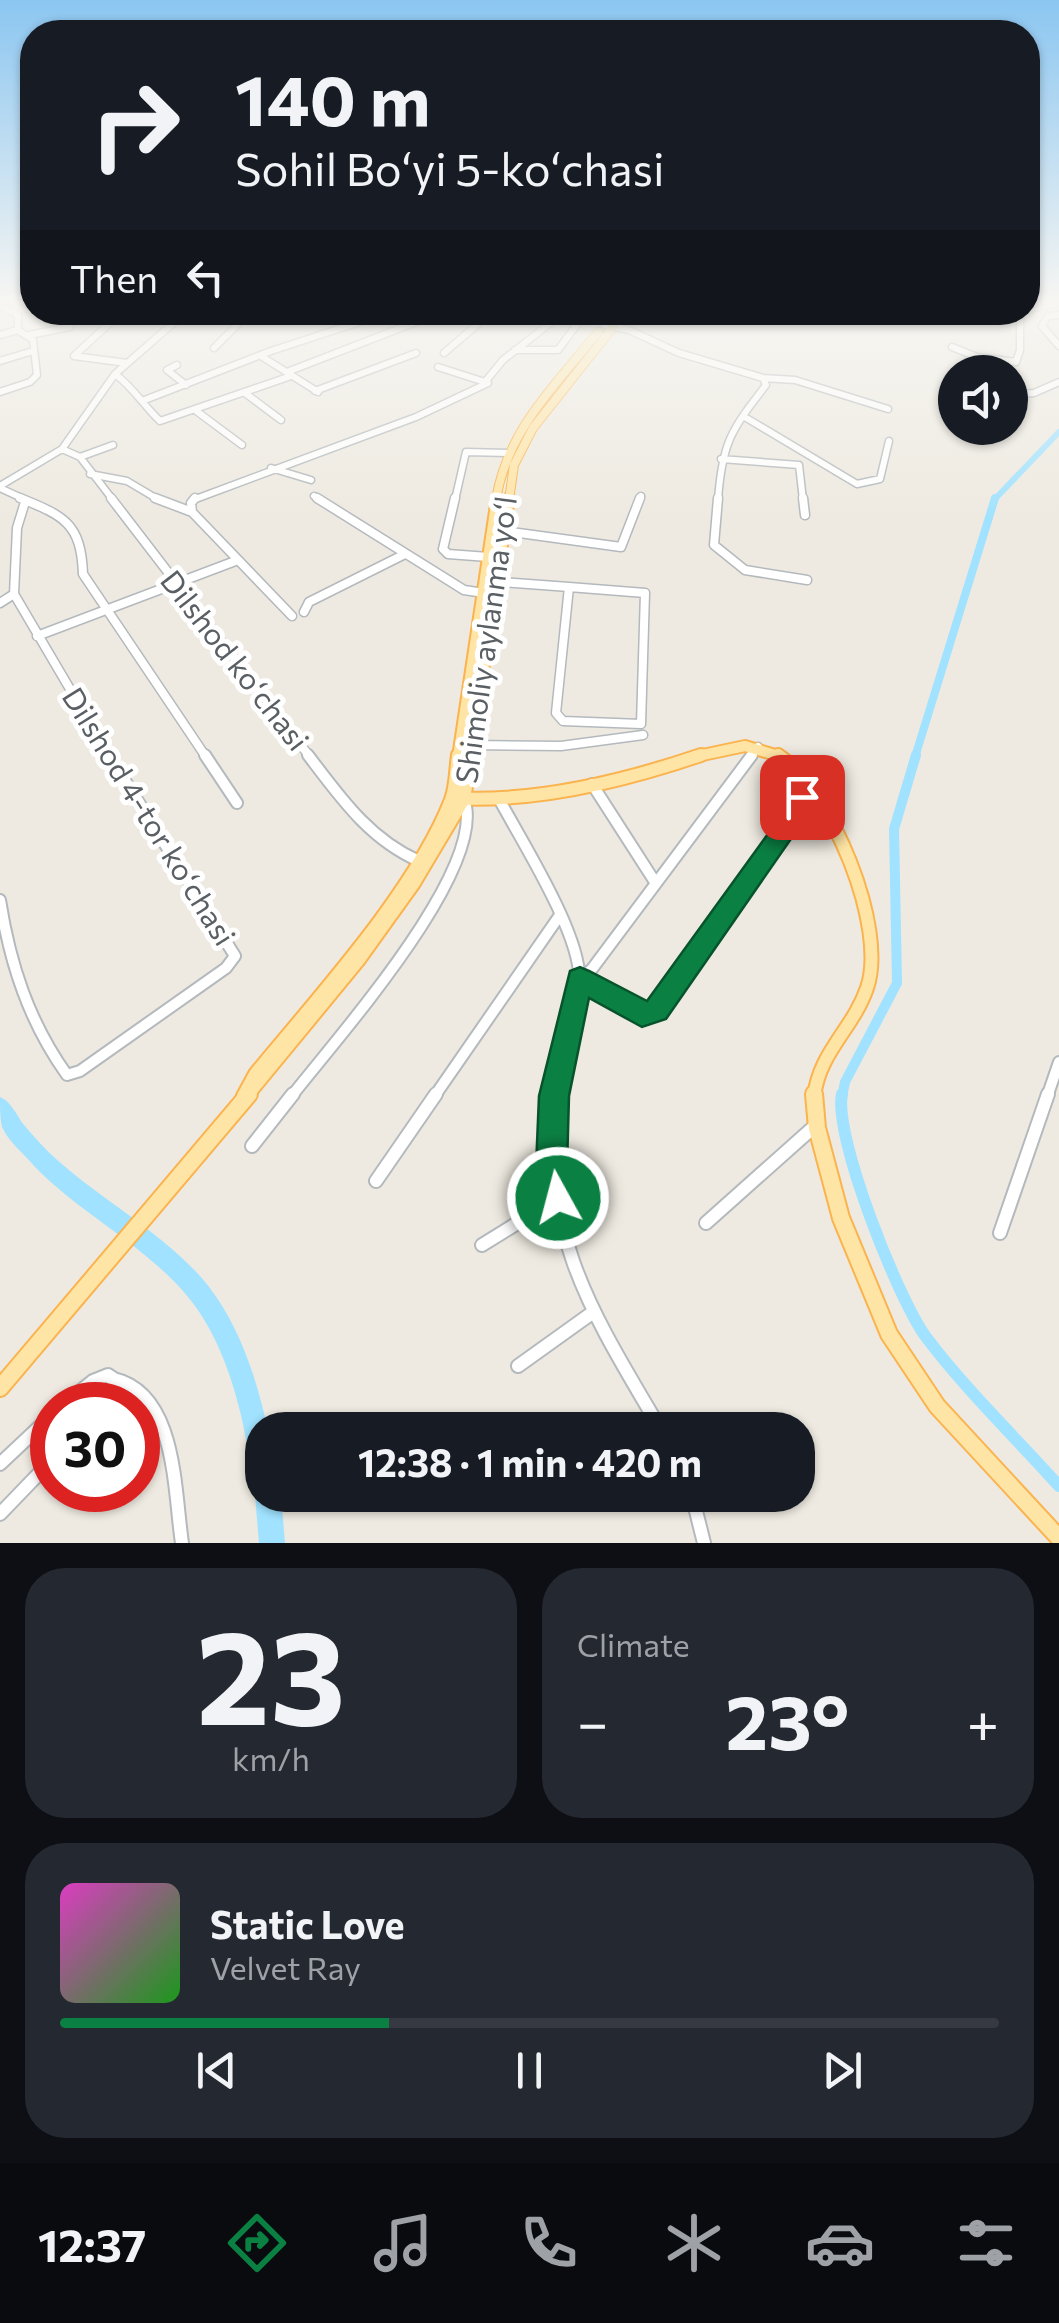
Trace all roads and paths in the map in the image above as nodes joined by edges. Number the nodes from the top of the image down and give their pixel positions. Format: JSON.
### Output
{"nodes":[{"id":1,"x":36,"y":376,"type":"edge"},
{"id":2,"x":114,"y":376,"type":"edge"},
{"id":3,"x":117,"y":376,"type":"edge"},
{"id":4,"x":175,"y":376,"type":"edge"},
{"id":5,"x":209,"y":376,"type":"edge"},
{"id":6,"x":284,"y":376,"type":"edge"},
{"id":7,"x":292,"y":376,"type":"edge"},
{"id":8,"x":359,"y":376,"type":"edge"},
{"id":9,"x":466,"y":376,"type":"edge"},
{"id":10,"x":491,"y":376,"type":"edge"},
{"id":11,"x":570,"y":376,"type":"edge"},
{"id":12,"x":756,"y":376,"type":"edge"},
{"id":13,"x":763,"y":378,"type":"junction"},
{"id":14,"x":485,"y":382,"type":"junction"},
{"id":15,"x":1059,"y":382,"type":"edge"},
{"id":16,"x":186,"y":385,"type":"junction"},
{"id":17,"x":0,"y":392,"type":"edge"},
{"id":18,"x":244,"y":393,"type":"junction"},
{"id":19,"x":1028,"y":394,"type":"edge"},
{"id":20,"x":142,"y":401,"type":"junction"},
{"id":21,"x":546,"y":405,"type":"junction"},
{"id":22,"x":888,"y":409,"type":"dead end"},
{"id":23,"x":196,"y":410,"type":"junction"},
{"id":24,"x":743,"y":416,"type":"junction"},
{"id":25,"x":281,"y":420,"type":"dead end"},
{"id":26,"x":889,"y":441,"type":"dead end"},
{"id":27,"x":112,"y":445,"type":"dead end"},
{"id":28,"x":242,"y":445,"type":"dead end"},
{"id":29,"x":62,"y":449,"type":"junction"},
{"id":30,"x":509,"y":453,"type":"junction"},
{"id":31,"x":80,"y":457,"type":"junction"},
{"id":32,"x":721,"y":459,"type":"junction"},
{"id":33,"x":271,"y":468,"type":"junction"},
{"id":34,"x":90,"y":474,"type":"junction"},
{"id":35,"x":311,"y":480,"type":"dead end"},
{"id":36,"x":0,"y":487,"type":"edge"},
{"id":37,"x":314,"y":496,"type":"dead end"},
{"id":38,"x":641,"y":496,"type":"dead end"},
{"id":39,"x":25,"y":502,"type":"junction"},
{"id":40,"x":192,"y":512,"type":"junction"},
{"id":41,"x":805,"y":516,"type":"dead end"},
{"id":42,"x":504,"y":531,"type":"junction"},
{"id":43,"x":406,"y":554,"type":"junction"},
{"id":44,"x":488,"y":557,"type":"junction"},
{"id":45,"x":238,"y":560,"type":"junction"},
{"id":46,"x":807,"y":580,"type":"dead end"},
{"id":47,"x":175,"y":584,"type":"junction"},
{"id":48,"x":489,"y":585,"type":"junction"},
{"id":49,"x":570,"y":587,"type":"junction"},
{"id":50,"x":14,"y":594,"type":"junction"},
{"id":51,"x":0,"y":603,"type":"edge"},
{"id":52,"x":107,"y":610,"type":"junction"},
{"id":53,"x":304,"y":612,"type":"dead end"},
{"id":54,"x":292,"y":616,"type":"dead end"},
{"id":55,"x":37,"y":636,"type":"junction"},
{"id":56,"x":643,"y":734,"type":"dead end"},
{"id":57,"x":472,"y":745,"type":"junction"},
{"id":58,"x":758,"y":747,"type":"junction"},
{"id":59,"x":782,"y":756,"type":"junction"},
{"id":60,"x":591,"y":782,"type":"junction"},
{"id":61,"x":499,"y":798,"type":"junction"},
{"id":62,"x":458,"y":799,"type":"junction"},
{"id":63,"x":236,"y":802,"type":"dead end"},
{"id":64,"x":419,"y":861,"type":"junction"},
{"id":65,"x":656,"y":882,"type":"junction"},
{"id":66,"x":0,"y":900,"type":"edge"},
{"id":67,"x":560,"y":916,"type":"junction"},
{"id":68,"x":580,"y":979,"type":"junction"},
{"id":69,"x":1059,"y":1062,"type":"edge"},
{"id":70,"x":236,"y":1108,"type":"junction"},
{"id":71,"x":816,"y":1125,"type":"junction"},
{"id":72,"x":252,"y":1146,"type":"dead end"},
{"id":73,"x":376,"y":1181,"type":"dead end"},
{"id":74,"x":558,"y":1198,"type":"junction"},
{"id":75,"x":706,"y":1223,"type":"dead end"},
{"id":76,"x":1000,"y":1232,"type":"dead end"},
{"id":77,"x":482,"y":1246,"type":"dead end"},
{"id":78,"x":592,"y":1312,"type":"junction"},
{"id":79,"x":518,"y":1366,"type":"dead end"},
{"id":80,"x":114,"y":1379,"type":"joint"},
{"id":81,"x":91,"y":1382,"type":"edge"},
{"id":82,"x":0,"y":1388,"type":"edge"},
{"id":83,"x":650,"y":1412,"type":"edge"},
{"id":84,"x":30,"y":1436,"type":"edge"},
{"id":85,"x":0,"y":1464,"type":"edge"},
{"id":86,"x":30,"y":1483,"type":"edge"},
{"id":87,"x":696,"y":1512,"type":"edge"},
{"id":88,"x":0,"y":1514,"type":"edge"},
{"id":89,"x":1059,"y":1538,"type":"edge"},
{"id":90,"x":182,"y":1543,"type":"edge"},
{"id":91,"x":704,"y":1543,"type":"edge"}],
"edges":[{"from":1,"to":17,"type":"street"},
{"from":2,"to":29,"type":"street"},
{"from":3,"to":20,"type":"street"},
{"from":4,"to":16,"type":"street"},
{"from":5,"to":16,"type":"street"},
{"from":6,"to":18,"type":"street"},
{"from":7,"to":8,"type":"street"},
{"from":9,"to":14,"type":"street"},
{"from":10,"to":14,"type":"street"},
{"from":11,"to":21,"type":"main road","name":"Shimoliy aylanma yoʻl"},
{"from":12,"to":13,"type":"street"},
{"from":13,"to":22,"type":"street"},
{"from":13,"to":24,"type":"street"},
{"from":14,"to":33,"type":"street"},
{"from":15,"to":19,"type":"street"},
{"from":16,"to":20,"type":"street"},
{"from":18,"to":23,"type":"street"},
{"from":18,"to":25,"type":"street"},
{"from":20,"to":23,"type":"street"},
{"from":21,"to":30,"type":"main road","name":"Shimoliy aylanma yoʻl"},
{"from":21,"to":42,"type":"main road","name":"Shimoliy aylanma yoʻl"},
{"from":23,"to":28,"type":"street"},
{"from":24,"to":26,"type":"street"},
{"from":24,"to":32,"type":"street"},
{"from":27,"to":31,"type":"street"},
{"from":29,"to":31,"type":"street"},
{"from":29,"to":36,"type":"street"},
{"from":30,"to":44,"type":"main road","name":"Shimoliy aylanma yoʻl"},
{"from":30,"to":44,"type":"street"},
{"from":31,"to":34,"type":"street","name":"Dilshod koʻchasi"},
{"from":32,"to":41,"type":"street"},
{"from":32,"to":46,"type":"street"},
{"from":33,"to":35,"type":"street"},
{"from":33,"to":40,"type":"street"},
{"from":34,"to":40,"type":"street"},
{"from":34,"to":47,"type":"street","name":"Dilshod koʻchasi"},
{"from":36,"to":39,"type":"street"},
{"from":37,"to":43,"type":"street"},
{"from":38,"to":42,"type":"street"},
{"from":39,"to":50,"type":"street"},
{"from":39,"to":52,"type":"street"},
{"from":40,"to":45,"type":"street"},
{"from":42,"to":48,"type":"main road","name":"Shimoliy aylanma yoʻl"},
{"from":43,"to":48,"type":"street"},
{"from":43,"to":53,"type":"street"},
{"from":44,"to":48,"type":"main road","name":"Shimoliy aylanma yoʻl"},
{"from":45,"to":47,"type":"street"},
{"from":45,"to":54,"type":"street"},
{"from":47,"to":52,"type":"street"},
{"from":47,"to":64,"type":"street","name":"Dilshod koʻchasi"},
{"from":48,"to":49,"type":"street"},
{"from":48,"to":57,"type":"main road","name":"Shimoliy aylanma yoʻl"},
{"from":48,"to":62,"type":"main road","name":"Shimoliy aylanma yoʻl"},
{"from":49,"to":49,"type":"street"},
{"from":50,"to":51,"type":"street"},
{"from":50,"to":55,"type":"street","name":"Dilshod 4-tor koʻchasi"},
{"from":52,"to":55,"type":"street"},
{"from":52,"to":63,"type":"street"},
{"from":55,"to":66,"type":"street","name":"Dilshod 4-tor koʻchasi"},
{"from":56,"to":57,"type":"street"},
{"from":57,"to":62,"type":"main road","name":"Shimoliy aylanma yoʻl"},
{"from":58,"to":59,"type":"main road"},
{"from":58,"to":60,"type":"main road"},
{"from":58,"to":65,"type":"street"},
{"from":59,"to":68,"type":"street"},
{"from":59,"to":71,"type":"main road"},
{"from":60,"to":61,"type":"main road"},
{"from":60,"to":65,"type":"street"},
{"from":61,"to":62,"type":"main road"},
{"from":61,"to":67,"type":"street"},
{"from":62,"to":64,"type":"main road","name":"Shimoliy aylanma yoʻl"},
{"from":62,"to":70,"type":"main road","name":"Shimoliy aylanma yoʻl"},
{"from":62,"to":72,"type":"street"},
{"from":64,"to":70,"type":"main road","name":"Shimoliy aylanma yoʻl"},
{"from":65,"to":68,"type":"street"},
{"from":67,"to":68,"type":"street"},
{"from":67,"to":73,"type":"street"},
{"from":68,"to":74,"type":"street"},
{"from":69,"to":76,"type":"street"},
{"from":70,"to":82,"type":"main road","name":"Shimoliy aylanma yoʻl"},
{"from":71,"to":75,"type":"street"},
{"from":71,"to":89,"type":"main road"},
{"from":74,"to":77,"type":"street"},
{"from":74,"to":78,"type":"street"},
{"from":78,"to":79,"type":"street"},
{"from":78,"to":83,"type":"street"},
{"from":80,"to":81,"type":"street"},
{"from":80,"to":90,"type":"street"},
{"from":84,"to":85,"type":"street"},
{"from":86,"to":88,"type":"street"},
{"from":87,"to":91,"type":"street"}]}
